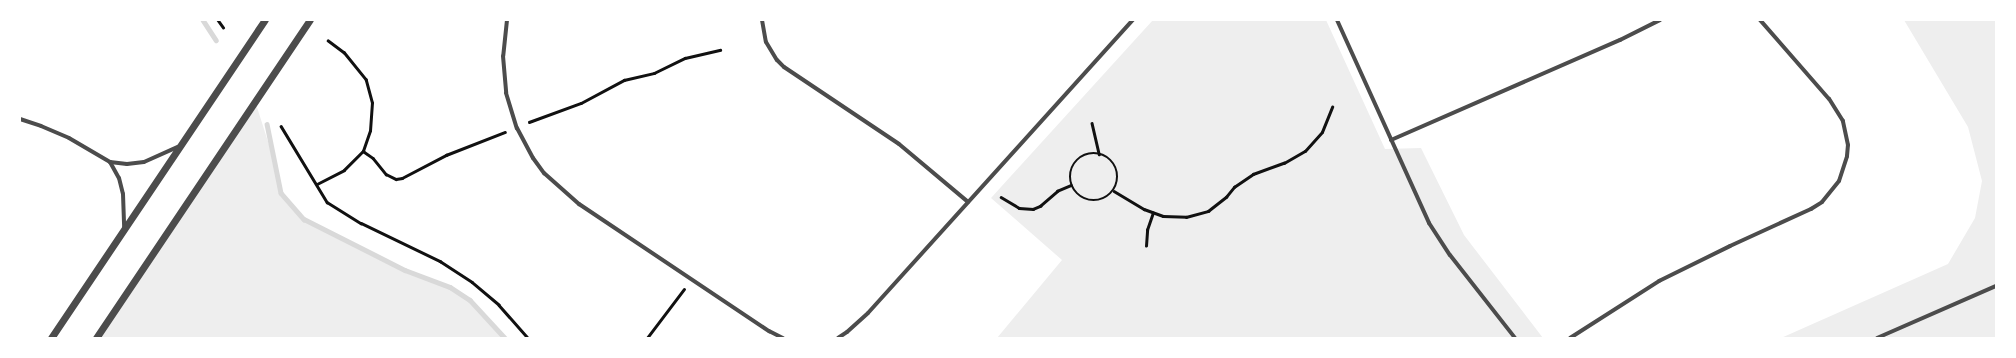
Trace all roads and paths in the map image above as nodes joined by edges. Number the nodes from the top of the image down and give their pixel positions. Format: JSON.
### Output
{"nodes":[{"id":1,"x":218,"y":20,"type":"edge"},
{"id":2,"x":265,"y":20,"type":"edge"},
{"id":3,"x":310,"y":20,"type":"edge"},
{"id":4,"x":507,"y":20,"type":"edge"},
{"id":5,"x":762,"y":20,"type":"edge"},
{"id":6,"x":1133,"y":20,"type":"edge"},
{"id":7,"x":1337,"y":20,"type":"edge"},
{"id":8,"x":1660,"y":20,"type":"edge"},
{"id":9,"x":1760,"y":20,"type":"edge"},
{"id":10,"x":223,"y":27,"type":"dead end"},
{"id":11,"x":328,"y":41,"type":"dead end"},
{"id":12,"x":720,"y":50,"type":"dead end"},
{"id":13,"x":1332,"y":107,"type":"dead end"},
{"id":14,"x":20,"y":119,"type":"edge"},
{"id":15,"x":529,"y":122,"type":"dead end"},
{"id":16,"x":1092,"y":123,"type":"dead end"},
{"id":17,"x":281,"y":126,"type":"dead end"},
{"id":18,"x":506,"y":132,"type":"dead end"},
{"id":19,"x":1391,"y":140,"type":"junction"},
{"id":20,"x":180,"y":146,"type":"junction"},
{"id":21,"x":363,"y":151,"type":"junction"},
{"id":22,"x":1099,"y":154,"type":"junction"},
{"id":23,"x":110,"y":162,"type":"junction"},
{"id":24,"x":317,"y":184,"type":"junction"},
{"id":25,"x":1071,"y":185,"type":"junction"},
{"id":26,"x":1114,"y":191,"type":"junction"},
{"id":27,"x":1000,"y":197,"type":"dead end"},
{"id":28,"x":968,"y":202,"type":"junction"},
{"id":29,"x":1153,"y":213,"type":"junction"},
{"id":30,"x":124,"y":228,"type":"junction"},
{"id":31,"x":1146,"y":246,"type":"dead end"},
{"id":32,"x":1996,"y":286,"type":"edge"},
{"id":33,"x":684,"y":289,"type":"dead end"},
{"id":34,"x":50,"y":338,"type":"edge"},
{"id":35,"x":96,"y":338,"type":"edge"},
{"id":36,"x":528,"y":338,"type":"edge"},
{"id":37,"x":647,"y":338,"type":"edge"},
{"id":38,"x":783,"y":338,"type":"edge"},
{"id":39,"x":838,"y":338,"type":"edge"},
{"id":40,"x":1515,"y":338,"type":"edge"},
{"id":41,"x":1570,"y":338,"type":"edge"},
{"id":42,"x":1877,"y":338,"type":"edge"}],
"edges":[{"from":1,"to":10,"type":"path"},
{"from":2,"to":20,"type":"street"},
{"from":3,"to":35,"type":"street"},
{"from":4,"to":38,"type":"street"},
{"from":5,"to":28,"type":"street"},
{"from":6,"to":28,"type":"street"},
{"from":7,"to":19,"type":"street"},
{"from":8,"to":19,"type":"street"},
{"from":9,"to":41,"type":"street"},
{"from":11,"to":21,"type":"path"},
{"from":12,"to":15,"type":"path"},
{"from":13,"to":29,"type":"path"},
{"from":14,"to":23,"type":"street"},
{"from":16,"to":22,"type":"path"},
{"from":17,"to":24,"type":"path"},
{"from":18,"to":21,"type":"path"},
{"from":19,"to":40,"type":"street"},
{"from":20,"to":23,"type":"street"},
{"from":20,"to":30,"type":"street"},
{"from":21,"to":24,"type":"path"},
{"from":22,"to":25,"type":"path"},
{"from":22,"to":26,"type":"path"},
{"from":23,"to":30,"type":"street"},
{"from":24,"to":36,"type":"path"},
{"from":25,"to":26,"type":"path"},
{"from":25,"to":27,"type":"path"},
{"from":26,"to":29,"type":"path"},
{"from":28,"to":39,"type":"street"},
{"from":29,"to":31,"type":"path"},
{"from":30,"to":34,"type":"street"},
{"from":32,"to":42,"type":"street"},
{"from":33,"to":37,"type":"path"}]}
